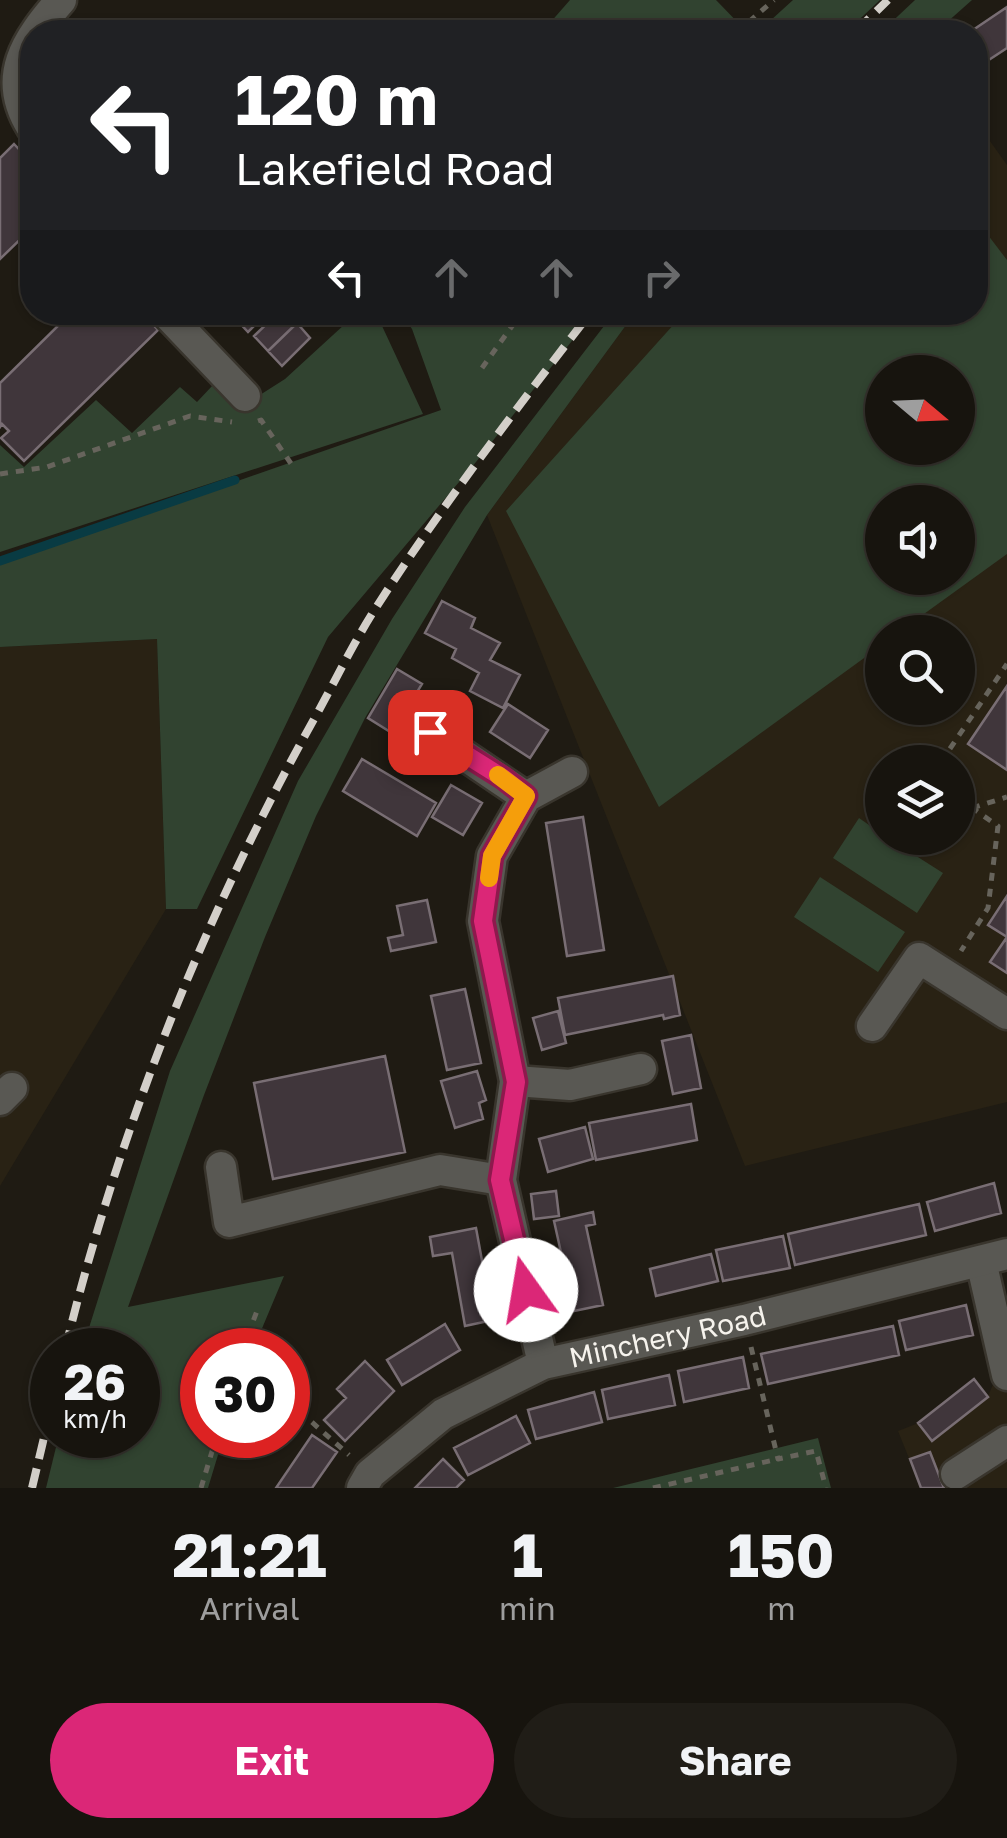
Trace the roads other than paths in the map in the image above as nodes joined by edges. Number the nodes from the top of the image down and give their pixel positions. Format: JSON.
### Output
{"nodes":[{"id":1,"x":61,"y":0,"type":"edge"},
{"id":2,"x":43,"y":20,"type":"edge"},
{"id":3,"x":20,"y":63,"type":"edge"},
{"id":4,"x":20,"y":110,"type":"edge"},
{"id":5,"x":177,"y":325,"type":"edge"},
{"id":6,"x":245,"y":396,"type":"dead end"},
{"id":7,"x":430,"y":732,"type":"dead end"},
{"id":8,"x":572,"y":772,"type":"dead end"},
{"id":9,"x":526,"y":796,"type":"junction"},
{"id":10,"x":1007,"y":1014,"type":"edge"},
{"id":11,"x":872,"y":1026,"type":"dead end"},
{"id":12,"x":641,"y":1069,"type":"dead end"},
{"id":13,"x":516,"y":1082,"type":"junction"},
{"id":14,"x":221,"y":1167,"type":"dead end"},
{"id":15,"x":500,"y":1180,"type":"junction"},
{"id":16,"x":994,"y":1258,"type":"edge"},
{"id":17,"x":543,"y":1364,"type":"junction"},
{"id":18,"x":1007,"y":1375,"type":"edge"},
{"id":19,"x":1007,"y":1442,"type":"edge"},
{"id":20,"x":956,"y":1474,"type":"dead end"},
{"id":21,"x":366,"y":1481,"type":"edge"}],
"edges":[{"from":1,"to":2,"type":"street"},
{"from":3,"to":4,"type":"street"},
{"from":5,"to":6,"type":"street"},
{"from":7,"to":9,"type":"street"},
{"from":8,"to":9,"type":"street"},
{"from":9,"to":13,"type":"street"},
{"from":10,"to":11,"type":"street"},
{"from":12,"to":13,"type":"street"},
{"from":13,"to":15,"type":"street"},
{"from":14,"to":15,"type":"street"},
{"from":15,"to":17,"type":"street"},
{"from":16,"to":17,"type":"street","name":"Minchery Road"},
{"from":16,"to":18,"type":"street"},
{"from":17,"to":21,"type":"street","name":"Minchery Road"},
{"from":19,"to":20,"type":"street"}]}
